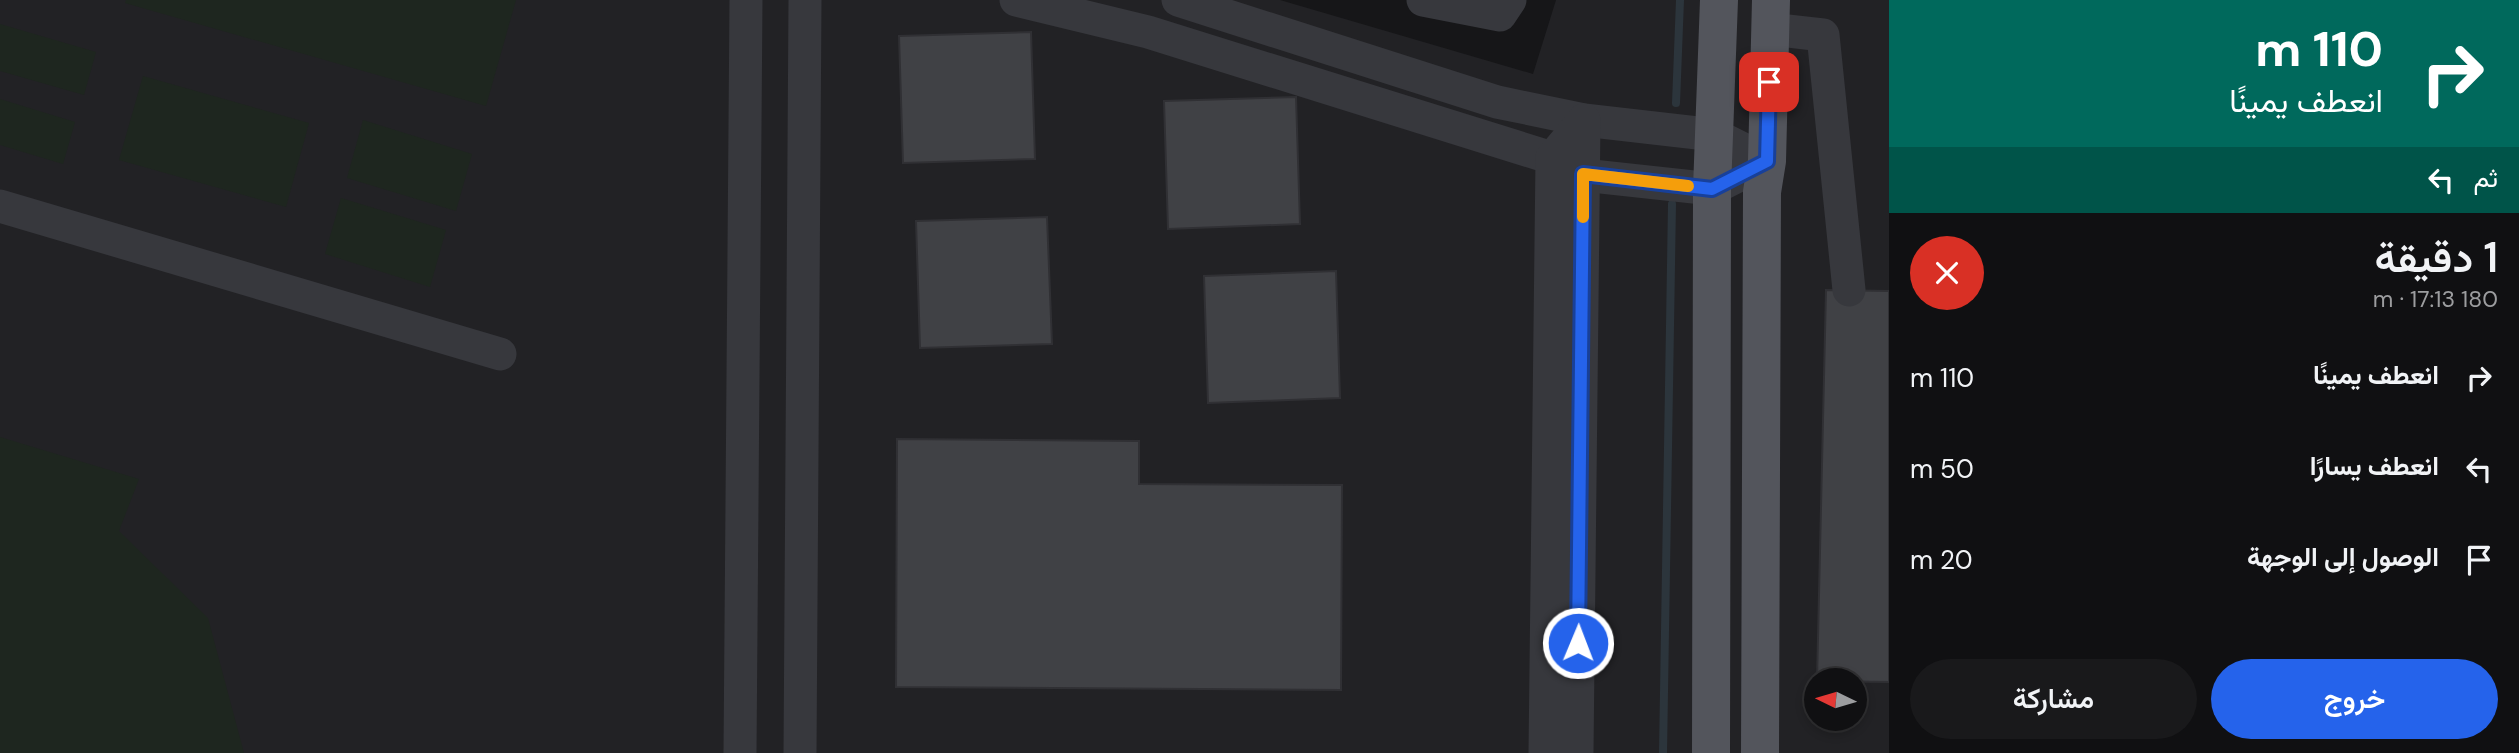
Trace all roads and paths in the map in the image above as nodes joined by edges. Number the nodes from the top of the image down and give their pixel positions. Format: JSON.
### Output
{"nodes":[{"id":1,"x":746,"y":0,"type":"edge"},
{"id":2,"x":805,"y":0,"type":"edge"},
{"id":3,"x":1016,"y":0,"type":"edge"},
{"id":4,"x":1178,"y":0,"type":"edge"},
{"id":5,"x":1423,"y":0,"type":"edge"},
{"id":6,"x":1510,"y":0,"type":"edge"},
{"id":7,"x":1719,"y":0,"type":"edge"},
{"id":8,"x":1770,"y":14,"type":"edge"},
{"id":9,"x":1584,"y":120,"type":"junction"},
{"id":10,"x":1714,"y":135,"type":"junction"},
{"id":11,"x":1552,"y":158,"type":"junction"},
{"id":12,"x":1767,"y":161,"type":"junction"},
{"id":13,"x":1583,"y":174,"type":"junction"},
{"id":14,"x":1712,"y":189,"type":"junction"},
{"id":15,"x":0,"y":205,"type":"edge"},
{"id":16,"x":1849,"y":290,"type":"dead end"},
{"id":17,"x":500,"y":354,"type":"dead end"},
{"id":18,"x":740,"y":753,"type":"edge"},
{"id":19,"x":800,"y":753,"type":"edge"},
{"id":20,"x":1545,"y":753,"type":"edge"},
{"id":21,"x":1577,"y":753,"type":"edge"},
{"id":22,"x":1711,"y":753,"type":"edge"},
{"id":23,"x":1760,"y":753,"type":"edge"}],
"edges":[{"from":1,"to":18,"type":"street"},
{"from":2,"to":19,"type":"street"},
{"from":3,"to":11,"type":"street"},
{"from":4,"to":9,"type":"street"},
{"from":5,"to":6,"type":"street"},
{"from":7,"to":10,"type":"main road"},
{"from":8,"to":12,"type":"main road"},
{"from":8,"to":16,"type":"street"},
{"from":9,"to":10,"type":"street"},
{"from":9,"to":11,"type":"street"},
{"from":9,"to":13,"type":"street"},
{"from":10,"to":12,"type":"street"},
{"from":10,"to":14,"type":"main road"},
{"from":11,"to":13,"type":"street"},
{"from":11,"to":20,"type":"street"},
{"from":12,"to":14,"type":"street"},
{"from":12,"to":23,"type":"main road"},
{"from":13,"to":14,"type":"street"},
{"from":13,"to":21,"type":"street"},
{"from":14,"to":22,"type":"main road"},
{"from":15,"to":17,"type":"street"}]}
